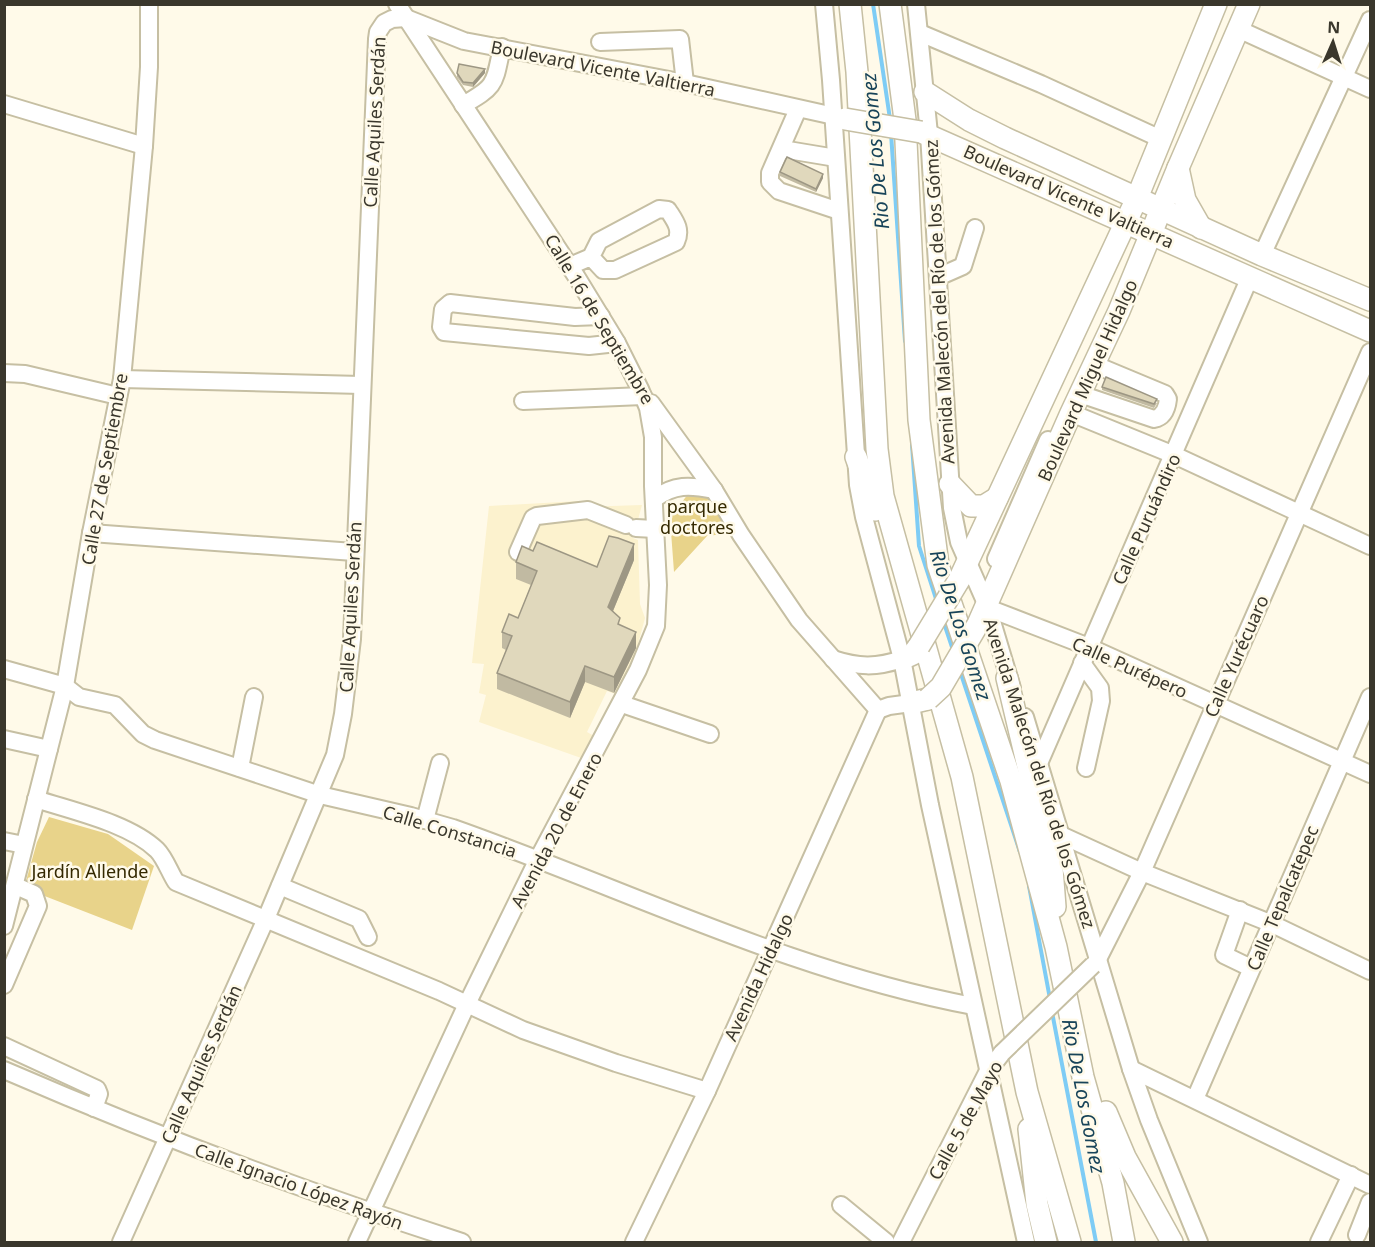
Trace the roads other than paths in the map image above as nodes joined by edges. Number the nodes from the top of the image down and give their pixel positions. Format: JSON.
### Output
{"nodes":[{"id":1,"x":149,"y":4,"type":"edge"},
{"id":2,"x":824,"y":4,"type":"edge"},
{"id":3,"x":850,"y":4,"type":"edge"},
{"id":4,"x":916,"y":4,"type":"edge"},
{"id":5,"x":1216,"y":4,"type":"edge"},
{"id":6,"x":1227,"y":4,"type":"edge"},
{"id":7,"x":1242,"y":4,"type":"edge"},
{"id":8,"x":1250,"y":4,"type":"edge"},
{"id":9,"x":891,"y":8,"type":"edge"},
{"id":10,"x":401,"y":11,"type":"edge"},
{"id":11,"x":1371,"y":20,"type":"edge"},
{"id":12,"x":1238,"y":28,"type":"junction"},
{"id":13,"x":920,"y":33,"type":"junction"},
{"id":14,"x":600,"y":42,"type":"dead end"},
{"id":15,"x":502,"y":47,"type":"junction"},
{"id":16,"x":1344,"y":78,"type":"junction"},
{"id":17,"x":685,"y":83,"type":"junction"},
{"id":18,"x":1371,"y":89,"type":"edge"},
{"id":19,"x":925,"y":92,"type":"junction"},
{"id":20,"x":4,"y":104,"type":"edge"},
{"id":21,"x":463,"y":105,"type":"junction"},
{"id":22,"x":798,"y":109,"type":"junction"},
{"id":23,"x":839,"y":118,"type":"junction"},
{"id":24,"x":969,"y":120,"type":"junction"},
{"id":25,"x":925,"y":133,"type":"junction"},
{"id":26,"x":1161,"y":139,"type":"junction"},
{"id":27,"x":956,"y":145,"type":"junction"},
{"id":28,"x":144,"y":146,"type":"junction"},
{"id":29,"x":783,"y":149,"type":"junction"},
{"id":30,"x":836,"y":158,"type":"junction"},
{"id":31,"x":1151,"y":164,"type":"junction"},
{"id":32,"x":1178,"y":168,"type":"junction"},
{"id":33,"x":1105,"y":183,"type":"junction"},
{"id":34,"x":1149,"y":204,"type":"junction"},
{"id":35,"x":839,"y":211,"type":"junction"},
{"id":36,"x":975,"y":228,"type":"dead end"},
{"id":37,"x":1201,"y":228,"type":"junction"},
{"id":38,"x":1138,"y":229,"type":"junction"},
{"id":39,"x":1262,"y":255,"type":"junction"},
{"id":40,"x":591,"y":257,"type":"junction"},
{"id":41,"x":1207,"y":257,"type":"junction"},
{"id":42,"x":1140,"y":263,"type":"junction"},
{"id":43,"x":570,"y":266,"type":"junction"},
{"id":44,"x":939,"y":277,"type":"junction"},
{"id":45,"x":1250,"y":277,"type":"junction"},
{"id":46,"x":1371,"y":300,"type":"edge"},
{"id":47,"x":601,"y":316,"type":"junction"},
{"id":48,"x":1371,"y":331,"type":"edge"},
{"id":49,"x":617,"y":343,"type":"junction"},
{"id":50,"x":1371,"y":352,"type":"edge"},
{"id":51,"x":1094,"y":364,"type":"junction"},
{"id":52,"x":4,"y":373,"type":"edge"},
{"id":53,"x":122,"y":379,"type":"junction"},
{"id":54,"x":361,"y":385,"type":"junction"},
{"id":55,"x":1080,"y":394,"type":"junction"},
{"id":56,"x":118,"y":396,"type":"junction"},
{"id":57,"x":643,"y":396,"type":"junction"},
{"id":58,"x":523,"y":401,"type":"dead end"},
{"id":59,"x":1071,"y":413,"type":"junction"},
{"id":60,"x":1174,"y":455,"type":"junction"},
{"id":61,"x":856,"y":457,"type":"junction"},
{"id":62,"x":950,"y":484,"type":"junction"},
{"id":63,"x":714,"y":490,"type":"junction"},
{"id":64,"x":997,"y":498,"type":"junction"},
{"id":65,"x":654,"y":499,"type":"junction"},
{"id":66,"x":1299,"y":513,"type":"junction"},
{"id":67,"x":655,"y":529,"type":"junction"},
{"id":68,"x":91,"y":533,"type":"junction"},
{"id":69,"x":1371,"y":546,"type":"edge"},
{"id":70,"x":354,"y":552,"type":"junction"},
{"id":71,"x":518,"y":552,"type":"edge"},
{"id":72,"x":965,"y":570,"type":"junction"},
{"id":73,"x":982,"y":608,"type":"junction"},
{"id":74,"x":921,"y":640,"type":"junction"},
{"id":75,"x":1089,"y":647,"type":"junction"},
{"id":76,"x":831,"y":658,"type":"junction"},
{"id":77,"x":902,"y":659,"type":"junction"},
{"id":78,"x":1082,"y":663,"type":"junction"},
{"id":79,"x":4,"y":669,"type":"edge"},
{"id":80,"x":1007,"y":678,"type":"junction"},
{"id":81,"x":65,"y":686,"type":"junction"},
{"id":82,"x":254,"y":697,"type":"dead end"},
{"id":83,"x":1371,"y":697,"type":"edge"},
{"id":84,"x":920,"y":701,"type":"junction"},
{"id":85,"x":622,"y":704,"type":"junction"},
{"id":86,"x":1214,"y":705,"type":"junction"},
{"id":87,"x":878,"y":710,"type":"junction"},
{"id":88,"x":710,"y":734,"type":"dead end"},
{"id":89,"x":4,"y":739,"type":"edge"},
{"id":90,"x":49,"y":749,"type":"junction"},
{"id":91,"x":1040,"y":761,"type":"junction"},
{"id":92,"x":1342,"y":762,"type":"junction"},
{"id":93,"x":440,"y":763,"type":"dead end"},
{"id":94,"x":240,"y":768,"type":"junction"},
{"id":95,"x":1086,"y":768,"type":"dead end"},
{"id":96,"x":1371,"y":774,"type":"edge"},
{"id":97,"x":320,"y":795,"type":"junction"},
{"id":98,"x":36,"y":799,"type":"junction"},
{"id":99,"x":425,"y":820,"type":"junction"},
{"id":100,"x":1061,"y":835,"type":"junction"},
{"id":101,"x":4,"y":841,"type":"edge"},
{"id":102,"x":24,"y":845,"type":"junction"},
{"id":103,"x":538,"y":860,"type":"junction"},
{"id":104,"x":1142,"y":872,"type":"junction"},
{"id":105,"x":16,"y":886,"type":"junction"},
{"id":106,"x":280,"y":886,"type":"junction"},
{"id":107,"x":1240,"y":910,"type":"junction"},
{"id":108,"x":265,"y":921,"type":"junction"},
{"id":109,"x":1270,"y":923,"type":"junction"},
{"id":110,"x":4,"y":926,"type":"edge"},
{"id":111,"x":368,"y":937,"type":"dead end"},
{"id":112,"x":1056,"y":947,"type":"junction"},
{"id":113,"x":772,"y":949,"type":"junction"},
{"id":114,"x":1096,"y":962,"type":"junction"},
{"id":115,"x":1251,"y":968,"type":"junction"},
{"id":116,"x":1371,"y":971,"type":"edge"},
{"id":117,"x":4,"y":985,"type":"edge"},
{"id":118,"x":467,"y":1004,"type":"junction"},
{"id":119,"x":973,"y":1006,"type":"junction"},
{"id":120,"x":1073,"y":1031,"type":"junction"},
{"id":121,"x":4,"y":1046,"type":"edge"},
{"id":122,"x":1131,"y":1069,"type":"junction"},
{"id":123,"x":4,"y":1070,"type":"edge"},
{"id":124,"x":988,"y":1071,"type":"junction"},
{"id":125,"x":706,"y":1091,"type":"junction"},
{"id":126,"x":1027,"y":1092,"type":"junction"},
{"id":127,"x":1195,"y":1099,"type":"junction"},
{"id":128,"x":94,"y":1108,"type":"junction"},
{"id":129,"x":168,"y":1139,"type":"junction"},
{"id":130,"x":1351,"y":1175,"type":"junction"},
{"id":131,"x":1371,"y":1185,"type":"edge"},
{"id":132,"x":841,"y":1205,"type":"dead end"},
{"id":133,"x":1369,"y":1211,"type":"edge"},
{"id":134,"x":371,"y":1213,"type":"junction"},
{"id":135,"x":1357,"y":1235,"type":"dead end"},
{"id":136,"x":1197,"y":1239,"type":"edge"},
{"id":137,"x":121,"y":1242,"type":"edge"},
{"id":138,"x":357,"y":1242,"type":"edge"},
{"id":139,"x":462,"y":1242,"type":"edge"},
{"id":140,"x":634,"y":1242,"type":"edge"},
{"id":141,"x":886,"y":1242,"type":"edge"},
{"id":142,"x":901,"y":1242,"type":"edge"},
{"id":143,"x":1026,"y":1242,"type":"edge"},
{"id":144,"x":1046,"y":1242,"type":"edge"},
{"id":145,"x":1070,"y":1242,"type":"edge"},
{"id":146,"x":1124,"y":1242,"type":"edge"},
{"id":147,"x":1172,"y":1242,"type":"edge"},
{"id":148,"x":1212,"y":1242,"type":"edge"},
{"id":149,"x":1319,"y":1242,"type":"edge"}],
"edges":[{"from":1,"to":28,"type":"street","name":"Calle 27 de Septiembre"},
{"from":2,"to":23,"type":"street"},
{"from":3,"to":74,"type":"main road"},
{"from":4,"to":13,"type":"street","name":"Avenida Malecón del Río de los Gómez"},
{"from":5,"to":26,"type":"main road","name":"Boulevard Miguel Hidalgo"},
{"from":6,"to":34,"type":"street"},
{"from":7,"to":34,"type":"street"},
{"from":8,"to":12,"type":"main road","name":"Boulevard Miguel Hidalgo"},
{"from":9,"to":112,"type":"main road","name":"Avenida Malecón del Río de los Gómez"},
{"from":10,"to":15,"type":"street","name":"Boulevard Vicente Valtierra"},
{"from":10,"to":21,"type":"street","name":"Calle 16 de Septiembre"},
{"from":10,"to":54,"type":"street","name":"Calle Aquiles Serdán"},
{"from":11,"to":16,"type":"street"},
{"from":12,"to":16,"type":"street"},
{"from":12,"to":32,"type":"main road","name":"Boulevard Miguel Hidalgo"},
{"from":13,"to":19,"type":"street","name":"Avenida Malecón del Río de los Gómez"},
{"from":13,"to":26,"type":"street"},
{"from":14,"to":17,"type":"street"},
{"from":15,"to":17,"type":"street","name":"Boulevard Vicente Valtierra"},
{"from":15,"to":21,"type":"street"},
{"from":16,"to":18,"type":"street"},
{"from":16,"to":39,"type":"street"},
{"from":17,"to":22,"type":"street","name":"Boulevard Vicente Valtierra"},
{"from":19,"to":24,"type":"main road","name":"Boulevard Vicente Valtierra"},
{"from":19,"to":25,"type":"street","name":"Avenida Malecón del Río de los Gómez"},
{"from":20,"to":28,"type":"street"},
{"from":21,"to":43,"type":"street","name":"Calle 16 de Septiembre"},
{"from":22,"to":23,"type":"street","name":"Boulevard Vicente Valtierra"},
{"from":22,"to":29,"type":"street"},
{"from":23,"to":25,"type":"main road","name":"Boulevard Vicente Valtierra","bridge":true},
{"from":23,"to":30,"type":"street"},
{"from":24,"to":27,"type":"main road"},
{"from":24,"to":33,"type":"main road","name":"Boulevard Vicente Valtierra"},
{"from":25,"to":27,"type":"main road","name":"Boulevard Vicente Valtierra"},
{"from":25,"to":44,"type":"street","name":"Avenida Malecón del Río de los Gómez"},
{"from":26,"to":31,"type":"main road","name":"Boulevard Miguel Hidalgo"},
{"from":27,"to":38,"type":"main road","name":"Boulevard Vicente Valtierra"},
{"from":28,"to":53,"type":"street","name":"Calle 27 de Septiembre"},
{"from":29,"to":30,"type":"street"},
{"from":29,"to":35,"type":"street"},
{"from":30,"to":35,"type":"street"},
{"from":31,"to":33,"type":"main road"},
{"from":31,"to":34,"type":"main road","name":"Boulevard Miguel Hidalgo"},
{"from":32,"to":34,"type":"main road","name":"Boulevard Miguel Hidalgo"},
{"from":32,"to":37,"type":"main road"},
{"from":33,"to":34,"type":"main road","name":"Boulevard Vicente Valtierra"},
{"from":34,"to":37,"type":"main road","name":"Boulevard Vicente Valtierra"},
{"from":34,"to":38,"type":"main road","name":"Boulevard Miguel Hidalgo"},
{"from":34,"to":38,"type":"main road","name":"Boulevard Miguel Hidalgo"},
{"from":35,"to":61,"type":"street"},
{"from":36,"to":44,"type":"street"},
{"from":37,"to":39,"type":"main road","name":"Boulevard Vicente Valtierra"},
{"from":38,"to":41,"type":"main road","name":"Boulevard Vicente Valtierra"},
{"from":38,"to":42,"type":"main road","name":"Boulevard Miguel Hidalgo"},
{"from":38,"to":64,"type":"main road","name":"Boulevard Miguel Hidalgo"},
{"from":38,"to":72,"type":"street"},
{"from":38,"to":73,"type":"street"},
{"from":39,"to":46,"type":"main road","name":"Boulevard Vicente Valtierra"},
{"from":40,"to":40,"type":"street"},
{"from":40,"to":43,"type":"street"},
{"from":41,"to":42,"type":"main road"},
{"from":41,"to":45,"type":"main road","name":"Boulevard Vicente Valtierra"},
{"from":42,"to":51,"type":"main road","name":"Boulevard Miguel Hidalgo"},
{"from":43,"to":47,"type":"street","name":"Calle 16 de Septiembre"},
{"from":44,"to":62,"type":"street","name":"Avenida Malecón del Río de los Gómez"},
{"from":45,"to":48,"type":"main road","name":"Boulevard Vicente Valtierra"},
{"from":45,"to":60,"type":"street","name":"Calle Puruándiro"},
{"from":47,"to":49,"type":"street","name":"Calle 16 de Septiembre"},
{"from":47,"to":49,"type":"street"},
{"from":49,"to":57,"type":"street","name":"Calle 16 de Septiembre"},
{"from":50,"to":66,"type":"street","name":"Calle Yurécuaro"},
{"from":51,"to":55,"type":"main road","name":"Boulevard Miguel Hidalgo"},
{"from":51,"to":55,"type":"street"},
{"from":52,"to":56,"type":"street"},
{"from":53,"to":54,"type":"street"},
{"from":53,"to":56,"type":"street","name":"Calle 27 de Septiembre"},
{"from":54,"to":70,"type":"street","name":"Calle Aquiles Serdán"},
{"from":55,"to":59,"type":"main road","name":"Boulevard Miguel Hidalgo"},
{"from":56,"to":68,"type":"street","name":"Calle 27 de Septiembre"},
{"from":57,"to":58,"type":"street"},
{"from":57,"to":63,"type":"street","name":"Calle 16 de Septiembre"},
{"from":57,"to":65,"type":"street","name":"Avenida 20 de Enero"},
{"from":59,"to":60,"type":"street"},
{"from":59,"to":73,"type":"main road","name":"Boulevard Miguel Hidalgo"},
{"from":60,"to":66,"type":"street"},
{"from":60,"to":75,"type":"street","name":"Calle Puruándiro"},
{"from":61,"to":74,"type":"main road"},
{"from":61,"to":77,"type":"street"},
{"from":62,"to":64,"type":"main road"},
{"from":62,"to":72,"type":"street","name":"Avenida Malecón del Río de los Gómez"},
{"from":63,"to":65,"type":"street"},
{"from":63,"to":76,"type":"street","name":"Calle 16 de Septiembre"},
{"from":64,"to":72,"type":"main road","name":"Boulevard Miguel Hidalgo"},
{"from":65,"to":67,"type":"street","name":"Avenida 20 de Enero"},
{"from":66,"to":69,"type":"street"},
{"from":66,"to":86,"type":"street","name":"Calle Yurécuaro"},
{"from":67,"to":71,"type":"street"},
{"from":67,"to":85,"type":"street","name":"Avenida 20 de Enero"},
{"from":68,"to":70,"type":"street"},
{"from":68,"to":81,"type":"street","name":"Calle 27 de Septiembre"},
{"from":70,"to":97,"type":"street","name":"Calle Aquiles Serdán"},
{"from":72,"to":73,"type":"street","name":"Avenida Malecón del Río de los Gómez"},
{"from":72,"to":74,"type":"main road","name":"Boulevard Miguel Hidalgo","bridge":true},
{"from":73,"to":75,"type":"street","name":"Calle Purépero"},
{"from":73,"to":80,"type":"street","name":"Avenida Malecón del Río de los Gómez"},
{"from":73,"to":84,"type":"main road","name":"Boulevard Miguel Hidalgo","bridge":true},
{"from":74,"to":77,"type":"main road","name":"Boulevard Miguel Hidalgo"},
{"from":74,"to":126,"type":"main road"},
{"from":75,"to":78,"type":"street","name":"Calle Puruándiro"},
{"from":75,"to":86,"type":"street","name":"Calle Purépero"},
{"from":76,"to":77,"type":"street","name":"Boulevard Miguel Hidalgo"},
{"from":76,"to":87,"type":"street","name":"Calle 16 de Septiembre"},
{"from":77,"to":84,"type":"street"},
{"from":78,"to":91,"type":"street","name":"Calle Puruándiro"},
{"from":78,"to":95,"type":"street"},
{"from":79,"to":81,"type":"street","name":"Calle Constancia"},
{"from":80,"to":91,"type":"street","name":"Avenida Malecón del Río de los Gómez"},
{"from":80,"to":112,"type":"main road"},
{"from":81,"to":90,"type":"street","name":"Calle 27 de Septiembre"},
{"from":81,"to":94,"type":"street","name":"Calle Constancia"},
{"from":82,"to":94,"type":"street"},
{"from":83,"to":92,"type":"street","name":"Calle Tepalcatepec"},
{"from":84,"to":87,"type":"street"},
{"from":84,"to":119,"type":"street"},
{"from":85,"to":88,"type":"street"},
{"from":85,"to":103,"type":"street","name":"Avenida 20 de Enero"},
{"from":86,"to":92,"type":"street","name":"Calle Purépero"},
{"from":86,"to":104,"type":"street","name":"Calle Yurécuaro"},
{"from":87,"to":113,"type":"street","name":"Avenida Hidalgo"},
{"from":89,"to":90,"type":"street"},
{"from":90,"to":98,"type":"street","name":"Calle 27 de Septiembre"},
{"from":91,"to":100,"type":"street","name":"Avenida Malecón del Río de los Gómez"},
{"from":92,"to":96,"type":"street","name":"Calle Purépero"},
{"from":92,"to":109,"type":"street","name":"Calle Tepalcatepec"},
{"from":93,"to":99,"type":"street"},
{"from":94,"to":97,"type":"street","name":"Calle Constancia"},
{"from":97,"to":99,"type":"street","name":"Calle Constancia"},
{"from":97,"to":106,"type":"street","name":"Calle Aquiles Serdán"},
{"from":98,"to":102,"type":"street","name":"Calle 27 de Septiembre"},
{"from":98,"to":108,"type":"street"},
{"from":99,"to":103,"type":"street","name":"Calle Constancia"},
{"from":100,"to":104,"type":"street"},
{"from":100,"to":114,"type":"street","name":"Avenida Malecón del Río de los Gómez"},
{"from":101,"to":102,"type":"street"},
{"from":102,"to":105,"type":"street","name":"Calle 27 de Septiembre"},
{"from":103,"to":113,"type":"street","name":"Calle Constancia"},
{"from":103,"to":118,"type":"street","name":"Avenida 20 de Enero"},
{"from":104,"to":107,"type":"street"},
{"from":104,"to":114,"type":"street","name":"Calle Yurécuaro"},
{"from":105,"to":110,"type":"street","name":"Calle 27 de Septiembre"},
{"from":105,"to":117,"type":"street"},
{"from":106,"to":108,"type":"street","name":"Calle Aquiles Serdán"},
{"from":106,"to":111,"type":"street"},
{"from":107,"to":109,"type":"street"},
{"from":107,"to":115,"type":"street"},
{"from":108,"to":118,"type":"street"},
{"from":108,"to":129,"type":"street","name":"Calle Aquiles Serdán"},
{"from":109,"to":115,"type":"street","name":"Calle Tepalcatepec"},
{"from":109,"to":116,"type":"street"},
{"from":112,"to":120,"type":"main road","name":"Avenida Malecón del Río de los Gómez"},
{"from":113,"to":119,"type":"street","name":"Calle Constancia"},
{"from":113,"to":125,"type":"street","name":"Avenida Hidalgo"},
{"from":114,"to":122,"type":"street","name":"Avenida Malecón del Río de los Gómez"},
{"from":114,"to":124,"type":"street","name":"Calle 5 de Mayo","bridge":true},
{"from":115,"to":127,"type":"street","name":"Calle Tepalcatepec"},
{"from":118,"to":125,"type":"street"},
{"from":118,"to":134,"type":"street","name":"Avenida 20 de Enero"},
{"from":119,"to":124,"type":"street"},
{"from":120,"to":146,"type":"main road","name":"Avenida Malecón del Río de los Gómez"},
{"from":120,"to":147,"type":"main road"},
{"from":121,"to":128,"type":"street"},
{"from":122,"to":127,"type":"street"},
{"from":122,"to":136,"type":"street","name":"Avenida Malecón del Río de los Gómez"},
{"from":123,"to":128,"type":"street","name":"Calle Ignacio López Rayón"},
{"from":124,"to":142,"type":"street","name":"Calle 5 de Mayo"},
{"from":124,"to":143,"type":"street"},
{"from":125,"to":140,"type":"street","name":"Avenida Hidalgo"},
{"from":126,"to":144,"type":"main road"},
{"from":126,"to":145,"type":"main road"},
{"from":127,"to":130,"type":"street"},
{"from":128,"to":129,"type":"street","name":"Calle Ignacio López Rayón"},
{"from":129,"to":134,"type":"street","name":"Calle Ignacio López Rayón"},
{"from":129,"to":137,"type":"street","name":"Calle Aquiles Serdán"},
{"from":130,"to":131,"type":"street"},
{"from":130,"to":149,"type":"street"},
{"from":132,"to":141,"type":"street"},
{"from":133,"to":135,"type":"street"},
{"from":134,"to":138,"type":"street","name":"Avenida 20 de Enero"},
{"from":134,"to":139,"type":"street","name":"Calle Ignacio López Rayón"},
{"from":136,"to":148,"type":"street"}]}
